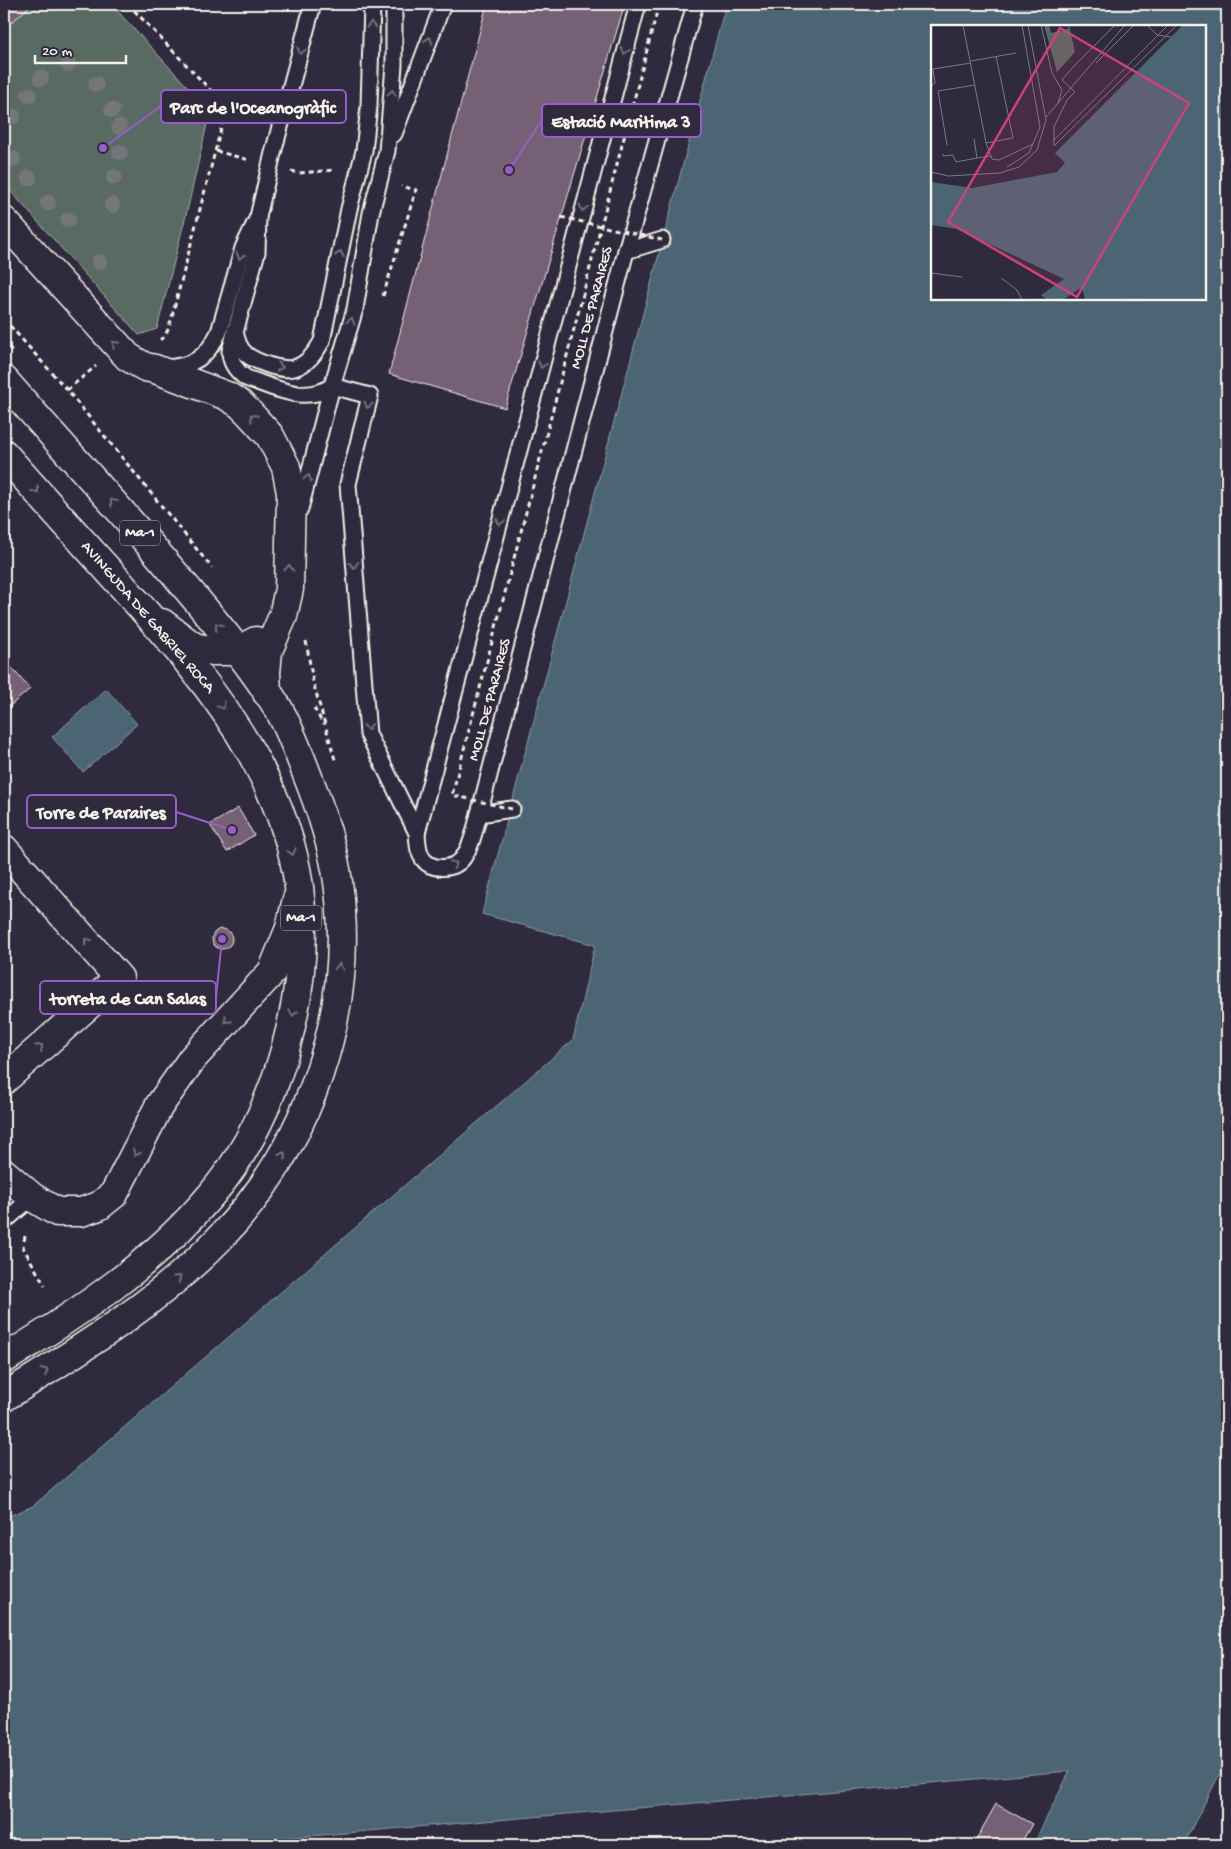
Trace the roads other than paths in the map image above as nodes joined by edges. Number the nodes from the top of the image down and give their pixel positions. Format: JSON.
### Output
{"nodes":[{"id":1,"x":314,"y":4,"type":"edge"},
{"id":2,"x":372,"y":4,"type":"edge"},
{"id":3,"x":394,"y":4,"type":"edge"},
{"id":4,"x":443,"y":4,"type":"edge"},
{"id":5,"x":638,"y":4,"type":"edge"},
{"id":6,"x":695,"y":4,"type":"edge"},
{"id":7,"x":388,"y":151,"type":"junction"},
{"id":8,"x":258,"y":217,"type":"junction"},
{"id":9,"x":4,"y":220,"type":"edge"},
{"id":10,"x":662,"y":240,"type":"road end"},
{"id":11,"x":626,"y":250,"type":"junction"},
{"id":12,"x":235,"y":328,"type":"junction"},
{"id":13,"x":153,"y":356,"type":"junction"},
{"id":14,"x":4,"y":380,"type":"edge"},
{"id":15,"x":332,"y":386,"type":"junction"},
{"id":16,"x":4,"y":454,"type":"edge"},
{"id":17,"x":291,"y":542,"type":"junction"},
{"id":18,"x":146,"y":613,"type":"junction"},
{"id":19,"x":283,"y":616,"type":"junction"},
{"id":20,"x":237,"y":651,"type":"junction"},
{"id":21,"x":267,"y":693,"type":"junction"},
{"id":22,"x":512,"y":809,"type":"road end"},
{"id":23,"x":479,"y":814,"type":"junction"},
{"id":24,"x":417,"y":833,"type":"junction"},
{"id":25,"x":4,"y":849,"type":"edge"},
{"id":26,"x":299,"y":888,"type":"junction"},
{"id":27,"x":4,"y":1080,"type":"edge"},
{"id":28,"x":4,"y":1173,"type":"edge"},
{"id":29,"x":32,"y":1197,"type":"junction"},
{"id":30,"x":4,"y":1222,"type":"edge"},
{"id":31,"x":4,"y":1359,"type":"edge"},
{"id":32,"x":4,"y":1397,"type":"edge"}],
"edges":[{"from":1,"to":8,"type":"lane","one_way":true},
{"from":12,"to":2,"type":"lane","one_way":true},
{"from":7,"to":3,"type":"lane","one_way":true},
{"from":7,"to":4,"type":"lane","one_way":true},
{"from":5,"to":24,"type":"lane","one_way":true},
{"from":6,"to":11,"type":"lane","name":"MOLL DE PARAIRES"},
{"from":15,"to":7,"type":"lane","one_way":true},
{"from":8,"to":12,"type":"lane"},
{"from":8,"to":13,"type":"lane","one_way":true},
{"from":13,"to":9,"type":"main road","one_way":true},
{"from":10,"to":11,"type":"lane"},
{"from":11,"to":23,"type":"lane","name":"MOLL DE PARAIRES"},
{"from":12,"to":15,"type":"lane"},
{"from":17,"to":13,"type":"main road","one_way":true},
{"from":20,"to":14,"type":"main road","number":"Ma-1","one_way":true},
{"from":17,"to":15,"type":"lane","one_way":true},
{"from":15,"to":24,"type":"lane","name":"MOLL DE PARAIRES","one_way":true},
{"from":16,"to":18,"type":"main road","name":"AVINGUDA DE GABRIEL ROCA","number":"Ma-1","one_way":true},
{"from":19,"to":17,"type":"main road","one_way":true},
{"from":18,"to":20,"type":"main road"},
{"from":18,"to":26,"type":"main road","name":"AVINGUDA DE GABRIEL ROCA","number":"Ma-1","one_way":true},
{"from":19,"to":20,"type":"main road"},
{"from":19,"to":21,"type":"main road"},
{"from":20,"to":21,"type":"main road","number":"Ma-1"},
{"from":32,"to":21,"type":"main road","number":"Ma-1","one_way":true},
{"from":22,"to":23,"type":"lane"},
{"from":24,"to":23,"type":"lane","name":"MOLL DE PARAIRES","one_way":true},
{"from":27,"to":25,"type":"main road","one_way":true},
{"from":26,"to":29,"type":"main road","one_way":true},
{"from":26,"to":31,"type":"main road","name":"AVINGUDA DE GABRIEL ROCA","number":"Ma-1","one_way":true},
{"from":28,"to":29,"type":"main road"},
{"from":29,"to":30,"type":"lane"}]}
